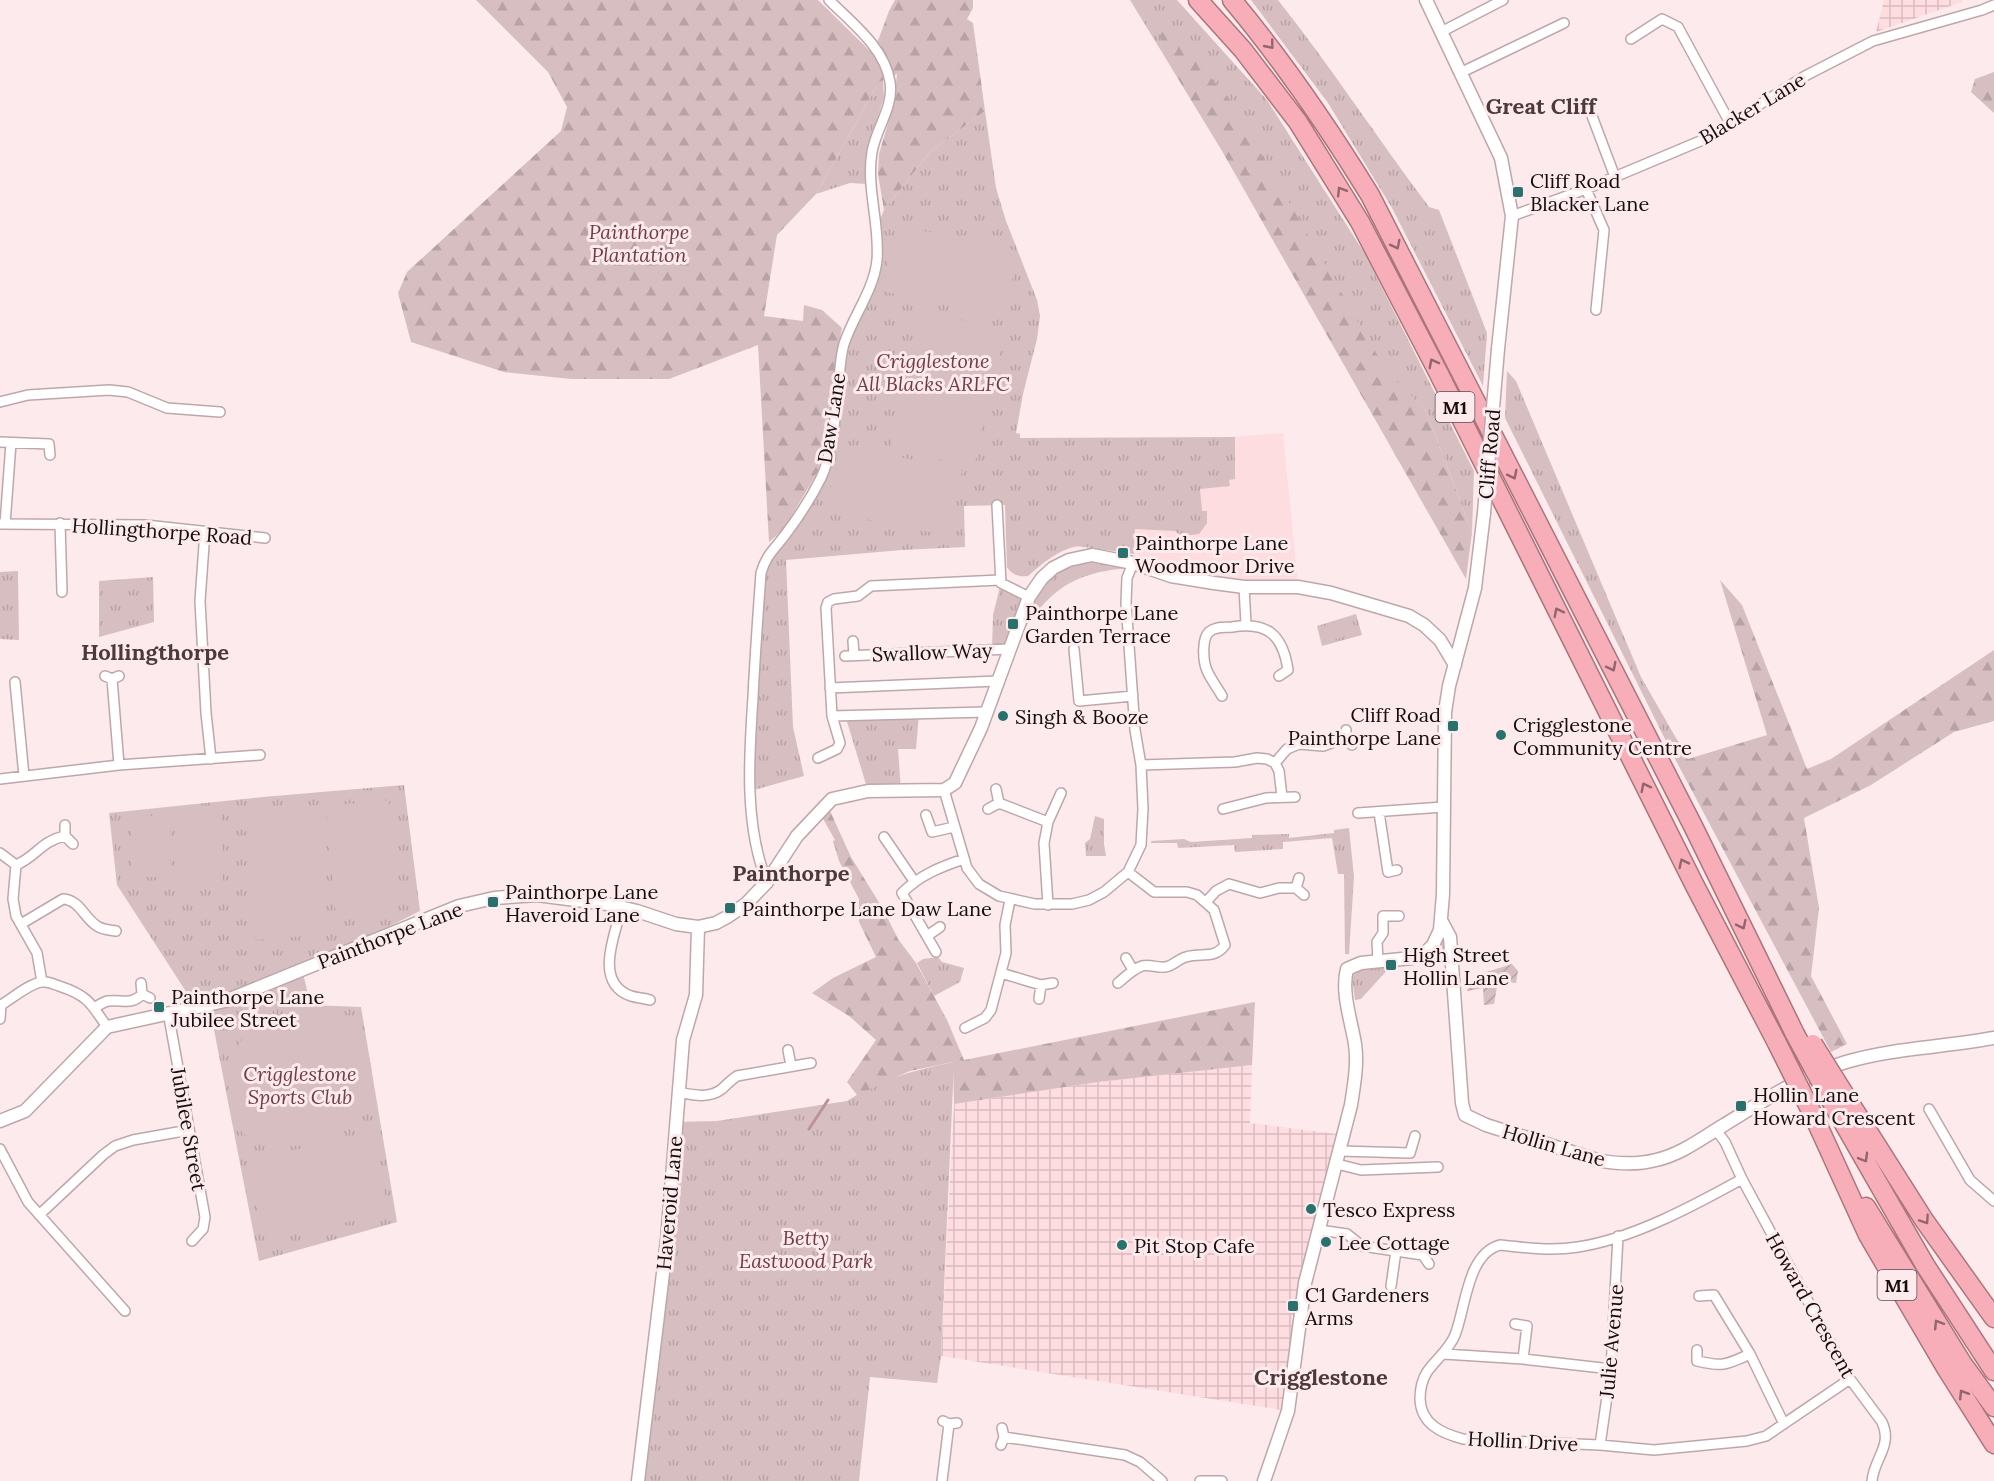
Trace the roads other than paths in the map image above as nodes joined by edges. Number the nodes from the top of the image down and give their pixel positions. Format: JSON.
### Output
{"nodes":[{"id":1,"x":829,"y":0,"type":"edge"},
{"id":2,"x":1198,"y":0,"type":"edge"},
{"id":3,"x":1233,"y":0,"type":"edge"},
{"id":4,"x":1426,"y":0,"type":"edge"},
{"id":5,"x":1503,"y":0,"type":"edge"},
{"id":6,"x":1994,"y":5,"type":"edge"},
{"id":7,"x":1564,"y":23,"type":"dead end"},
{"id":8,"x":1441,"y":32,"type":"junction"},
{"id":9,"x":1631,"y":39,"type":"dead end"},
{"id":10,"x":1460,"y":73,"type":"junction"},
{"id":11,"x":1589,"y":108,"type":"dead end"},
{"id":12,"x":1730,"y":123,"type":"junction"},
{"id":13,"x":1614,"y":177,"type":"junction"},
{"id":14,"x":1586,"y":189,"type":"junction"},
{"id":15,"x":1512,"y":216,"type":"junction"},
{"id":16,"x":1596,"y":310,"type":"dead end"},
{"id":17,"x":0,"y":402,"type":"edge"},
{"id":18,"x":220,"y":412,"type":"dead end"},
{"id":19,"x":0,"y":442,"type":"edge"},
{"id":20,"x":11,"y":442,"type":"junction"},
{"id":21,"x":50,"y":455,"type":"dead end"},
{"id":22,"x":997,"y":505,"type":"dead end"},
{"id":23,"x":60,"y":523,"type":"junction"},
{"id":24,"x":2,"y":524,"type":"edge"},
{"id":25,"x":205,"y":531,"type":"junction"},
{"id":26,"x":265,"y":538,"type":"dead end"},
{"id":27,"x":1133,"y":563,"type":"junction"},
{"id":28,"x":1000,"y":580,"type":"junction"},
{"id":29,"x":1244,"y":587,"type":"junction"},
{"id":30,"x":62,"y":593,"type":"dead end"},
{"id":31,"x":1029,"y":597,"type":"junction"},
{"id":32,"x":1246,"y":624,"type":"junction"},
{"id":33,"x":853,"y":641,"type":"dead end"},
{"id":34,"x":1010,"y":649,"type":"junction"},
{"id":35,"x":1074,"y":649,"type":"dead end"},
{"id":36,"x":1455,"y":665,"type":"junction"},
{"id":37,"x":1279,"y":676,"type":"dead end"},
{"id":38,"x":112,"y":677,"type":"dead end"},
{"id":39,"x":998,"y":681,"type":"junction"},
{"id":40,"x":1214,"y":681,"type":"junction"},
{"id":41,"x":15,"y":682,"type":"dead end"},
{"id":42,"x":1205,"y":687,"type":"dead end"},
{"id":43,"x":830,"y":688,"type":"junction"},
{"id":44,"x":1133,"y":696,"type":"junction"},
{"id":45,"x":1222,"y":696,"type":"dead end"},
{"id":46,"x":986,"y":712,"type":"junction"},
{"id":47,"x":832,"y":716,"type":"junction"},
{"id":48,"x":1353,"y":745,"type":"dead end"},
{"id":49,"x":260,"y":755,"type":"dead end"},
{"id":50,"x":818,"y":758,"type":"dead end"},
{"id":51,"x":211,"y":759,"type":"junction"},
{"id":52,"x":1275,"y":763,"type":"junction"},
{"id":53,"x":119,"y":765,"type":"junction"},
{"id":54,"x":1141,"y":765,"type":"junction"},
{"id":55,"x":24,"y":776,"type":"junction"},
{"id":56,"x":0,"y":779,"type":"edge"},
{"id":57,"x":996,"y":789,"type":"dead end"},
{"id":58,"x":944,"y":790,"type":"junction"},
{"id":59,"x":1061,"y":793,"type":"dead end"},
{"id":60,"x":1282,"y":797,"type":"junction"},
{"id":61,"x":1295,"y":797,"type":"dead end"},
{"id":62,"x":999,"y":803,"type":"junction"},
{"id":63,"x":1443,"y":807,"type":"junction"},
{"id":64,"x":988,"y":809,"type":"dead end"},
{"id":65,"x":1223,"y":809,"type":"dead end"},
{"id":66,"x":1379,"y":812,"type":"junction"},
{"id":67,"x":1358,"y":813,"type":"dead end"},
{"id":68,"x":926,"y":815,"type":"dead end"},
{"id":69,"x":1048,"y":822,"type":"junction"},
{"id":70,"x":65,"y":825,"type":"dead end"},
{"id":71,"x":954,"y":827,"type":"junction"},
{"id":72,"x":65,"y":836,"type":"junction"},
{"id":73,"x":884,"y":837,"type":"dead end"},
{"id":74,"x":73,"y":844,"type":"dead end"},
{"id":75,"x":0,"y":853,"type":"edge"},
{"id":76,"x":964,"y":859,"type":"junction"},
{"id":77,"x":16,"y":865,"type":"junction"},
{"id":78,"x":1397,"y":870,"type":"dead end"},
{"id":79,"x":1128,"y":872,"type":"junction"},
{"id":80,"x":1299,"y":878,"type":"dead end"},
{"id":81,"x":914,"y":881,"type":"junction"},
{"id":82,"x":767,"y":882,"type":"junction"},
{"id":83,"x":1296,"y":888,"type":"junction"},
{"id":84,"x":1304,"y":895,"type":"dead end"},
{"id":85,"x":1010,"y":900,"type":"junction"},
{"id":86,"x":1206,"y":902,"type":"junction"},
{"id":87,"x":1048,"y":905,"type":"junction"},
{"id":88,"x":622,"y":908,"type":"junction"},
{"id":89,"x":1375,"y":909,"type":"dead end"},
{"id":90,"x":1383,"y":916,"type":"junction"},
{"id":91,"x":1399,"y":916,"type":"dead end"},
{"id":92,"x":1442,"y":922,"type":"junction"},
{"id":93,"x":21,"y":924,"type":"junction"},
{"id":94,"x":698,"y":927,"type":"junction"},
{"id":95,"x":940,"y":927,"type":"dead end"},
{"id":96,"x":101,"y":928,"type":"junction"},
{"id":97,"x":116,"y":931,"type":"dead end"},
{"id":98,"x":927,"y":936,"type":"junction"},
{"id":99,"x":97,"y":939,"type":"dead end"},
{"id":100,"x":936,"y":952,"type":"dead end"},
{"id":101,"x":1126,"y":958,"type":"dead end"},
{"id":102,"x":1378,"y":961,"type":"junction"},
{"id":103,"x":1133,"y":970,"type":"junction"},
{"id":104,"x":1001,"y":973,"type":"junction"},
{"id":105,"x":42,"y":982,"type":"junction"},
{"id":106,"x":1119,"y":982,"type":"dead end"},
{"id":107,"x":1053,"y":984,"type":"dead end"},
{"id":108,"x":1041,"y":985,"type":"junction"},
{"id":109,"x":145,"y":992,"type":"dead end"},
{"id":110,"x":1039,"y":999,"type":"dead end"},
{"id":111,"x":650,"y":1000,"type":"dead end"},
{"id":112,"x":0,"y":1005,"type":"edge"},
{"id":113,"x":94,"y":1008,"type":"junction"},
{"id":114,"x":168,"y":1012,"type":"junction"},
{"id":115,"x":0,"y":1019,"type":"edge"},
{"id":116,"x":107,"y":1027,"type":"junction"},
{"id":117,"x":965,"y":1028,"type":"dead end"},
{"id":118,"x":1994,"y":1038,"type":"edge"},
{"id":119,"x":788,"y":1050,"type":"dead end"},
{"id":120,"x":811,"y":1063,"type":"dead end"},
{"id":121,"x":791,"y":1066,"type":"junction"},
{"id":122,"x":678,"y":1092,"type":"junction"},
{"id":123,"x":1841,"y":1104,"type":"junction"},
{"id":124,"x":1929,"y":1109,"type":"dead end"},
{"id":125,"x":1815,"y":1119,"type":"junction"},
{"id":126,"x":0,"y":1121,"type":"edge"},
{"id":127,"x":189,"y":1130,"type":"junction"},
{"id":128,"x":1716,"y":1130,"type":"junction"},
{"id":129,"x":1415,"y":1136,"type":"dead end"},
{"id":130,"x":0,"y":1149,"type":"edge"},
{"id":131,"x":1340,"y":1151,"type":"junction"},
{"id":132,"x":1337,"y":1164,"type":"junction"},
{"id":133,"x":1438,"y":1167,"type":"dead end"},
{"id":134,"x":1742,"y":1179,"type":"junction"},
{"id":135,"x":1994,"y":1202,"type":"edge"},
{"id":136,"x":39,"y":1215,"type":"junction"},
{"id":137,"x":1318,"y":1230,"type":"junction"},
{"id":138,"x":1618,"y":1236,"type":"junction"},
{"id":139,"x":192,"y":1241,"type":"dead end"},
{"id":140,"x":1432,"y":1249,"type":"dead end"},
{"id":141,"x":1396,"y":1251,"type":"junction"},
{"id":142,"x":1423,"y":1254,"type":"junction"},
{"id":143,"x":1429,"y":1263,"type":"dead end"},
{"id":144,"x":1391,"y":1286,"type":"dead end"},
{"id":145,"x":1699,"y":1296,"type":"dead end"},
{"id":146,"x":125,"y":1311,"type":"dead end"},
{"id":147,"x":1994,"y":1318,"type":"edge"},
{"id":148,"x":1515,"y":1324,"type":"dead end"},
{"id":149,"x":1697,"y":1350,"type":"dead end"},
{"id":150,"x":1444,"y":1354,"type":"junction"},
{"id":151,"x":1750,"y":1354,"type":"junction"},
{"id":152,"x":1523,"y":1359,"type":"junction"},
{"id":153,"x":1611,"y":1369,"type":"junction"},
{"id":154,"x":1994,"y":1371,"type":"edge"},
{"id":155,"x":1850,"y":1379,"type":"junction"},
{"id":156,"x":1994,"y":1407,"type":"edge"},
{"id":157,"x":950,"y":1423,"type":"dead end"},
{"id":158,"x":1784,"y":1424,"type":"junction"},
{"id":159,"x":1002,"y":1436,"type":"dead end"},
{"id":160,"x":1994,"y":1444,"type":"edge"},
{"id":161,"x":1600,"y":1445,"type":"junction"},
{"id":162,"x":638,"y":1481,"type":"edge"},
{"id":163,"x":942,"y":1481,"type":"edge"},
{"id":164,"x":1162,"y":1481,"type":"edge"},
{"id":165,"x":1200,"y":1481,"type":"edge"},
{"id":166,"x":1222,"y":1481,"type":"edge"},
{"id":167,"x":1264,"y":1481,"type":"edge"},
{"id":168,"x":1872,"y":1481,"type":"edge"}],
"edges":[{"from":1,"to":82,"type":"street","name":"Daw Lane"},
{"from":125,"to":2,"type":"highway","number":"M1","one_way":true,"bridge":true},
{"from":3,"to":123,"type":"highway","number":"M1","one_way":true,"bridge":true},
{"from":4,"to":8,"type":"street","name":"Cliff Road"},
{"from":5,"to":8,"type":"street"},
{"from":6,"to":12,"type":"street","name":"Blacker Lane"},
{"from":7,"to":10,"type":"street"},
{"from":8,"to":10,"type":"street","name":"Cliff Road"},
{"from":9,"to":12,"type":"street"},
{"from":10,"to":15,"type":"street","name":"Cliff Road"},
{"from":11,"to":13,"type":"street"},
{"from":12,"to":13,"type":"street","name":"Blacker Lane"},
{"from":13,"to":14,"type":"street","name":"Blacker Lane"},
{"from":14,"to":15,"type":"street","name":"Blacker Lane"},
{"from":14,"to":16,"type":"street"},
{"from":15,"to":36,"type":"street","name":"Cliff Road","bridge":true},
{"from":17,"to":18,"type":"street"},
{"from":19,"to":20,"type":"street"},
{"from":20,"to":21,"type":"street"},
{"from":20,"to":24,"type":"street","name":"Hollingthorpe Road"},
{"from":22,"to":28,"type":"street"},
{"from":23,"to":24,"type":"street","name":"Hollingthorpe Road"},
{"from":23,"to":25,"type":"street","name":"Hollingthorpe Road"},
{"from":23,"to":30,"type":"street","name":"Hollingthorpe Road"},
{"from":25,"to":26,"type":"street","name":"Hollingthorpe Road"},
{"from":25,"to":51,"type":"street"},
{"from":27,"to":29,"type":"street"},
{"from":27,"to":31,"type":"street"},
{"from":27,"to":44,"type":"street"},
{"from":28,"to":31,"type":"street"},
{"from":28,"to":43,"type":"street"},
{"from":29,"to":32,"type":"street"},
{"from":29,"to":36,"type":"street"},
{"from":31,"to":34,"type":"street"},
{"from":32,"to":37,"type":"street"},
{"from":32,"to":40,"type":"street"},
{"from":33,"to":34,"type":"street","name":"Swallow Way"},
{"from":34,"to":39,"type":"street"},
{"from":35,"to":44,"type":"street"},
{"from":36,"to":63,"type":"street","name":"Cliff Road"},
{"from":38,"to":53,"type":"street"},
{"from":39,"to":43,"type":"street"},
{"from":39,"to":46,"type":"street"},
{"from":40,"to":42,"type":"street"},
{"from":40,"to":45,"type":"street"},
{"from":41,"to":55,"type":"street"},
{"from":43,"to":47,"type":"street"},
{"from":44,"to":54,"type":"street"},
{"from":46,"to":47,"type":"street"},
{"from":46,"to":58,"type":"street"},
{"from":47,"to":50,"type":"street"},
{"from":48,"to":52,"type":"street"},
{"from":49,"to":51,"type":"street"},
{"from":51,"to":53,"type":"street"},
{"from":52,"to":54,"type":"street"},
{"from":52,"to":60,"type":"street"},
{"from":53,"to":55,"type":"street"},
{"from":54,"to":79,"type":"street"},
{"from":55,"to":56,"type":"street"},
{"from":57,"to":62,"type":"street"},
{"from":58,"to":71,"type":"street"},
{"from":58,"to":82,"type":"street","name":"Painthorpe Lane"},
{"from":59,"to":69,"type":"street"},
{"from":60,"to":61,"type":"street"},
{"from":60,"to":65,"type":"street"},
{"from":62,"to":64,"type":"street"},
{"from":62,"to":69,"type":"street"},
{"from":63,"to":66,"type":"street"},
{"from":63,"to":92,"type":"street","name":"Cliff Road"},
{"from":66,"to":67,"type":"street"},
{"from":66,"to":78,"type":"street"},
{"from":68,"to":71,"type":"street"},
{"from":69,"to":87,"type":"street"},
{"from":70,"to":72,"type":"street"},
{"from":71,"to":76,"type":"street"},
{"from":72,"to":74,"type":"street"},
{"from":72,"to":77,"type":"street"},
{"from":73,"to":81,"type":"street"},
{"from":75,"to":77,"type":"street"},
{"from":76,"to":81,"type":"street"},
{"from":76,"to":85,"type":"street"},
{"from":77,"to":93,"type":"street"},
{"from":79,"to":86,"type":"street"},
{"from":79,"to":87,"type":"street"},
{"from":80,"to":83,"type":"street"},
{"from":81,"to":98,"type":"street"},
{"from":82,"to":94,"type":"street","name":"Painthorpe Lane"},
{"from":83,"to":84,"type":"street"},
{"from":83,"to":86,"type":"street"},
{"from":85,"to":87,"type":"street"},
{"from":85,"to":104,"type":"street"},
{"from":86,"to":103,"type":"street"},
{"from":88,"to":94,"type":"street","name":"Painthorpe Lane"},
{"from":88,"to":111,"type":"street"},
{"from":88,"to":114,"type":"street","name":"Painthorpe Lane"},
{"from":89,"to":90,"type":"street"},
{"from":90,"to":91,"type":"street"},
{"from":90,"to":102,"type":"street"},
{"from":92,"to":102,"type":"street"},
{"from":92,"to":128,"type":"street","name":"Hollin Lane"},
{"from":93,"to":96,"type":"street"},
{"from":93,"to":105,"type":"street"},
{"from":94,"to":122,"type":"street","name":"Haveroid Lane"},
{"from":95,"to":98,"type":"street"},
{"from":96,"to":97,"type":"street"},
{"from":96,"to":99,"type":"street"},
{"from":98,"to":100,"type":"street"},
{"from":101,"to":103,"type":"street"},
{"from":102,"to":131,"type":"street"},
{"from":103,"to":106,"type":"street"},
{"from":104,"to":108,"type":"street"},
{"from":104,"to":117,"type":"street"},
{"from":105,"to":112,"type":"street"},
{"from":105,"to":113,"type":"street"},
{"from":107,"to":108,"type":"street"},
{"from":108,"to":110,"type":"street"},
{"from":109,"to":113,"type":"street"},
{"from":112,"to":115,"type":"street"},
{"from":113,"to":116,"type":"street"},
{"from":114,"to":116,"type":"street","name":"Painthorpe Lane"},
{"from":114,"to":127,"type":"street","name":"Jubilee Street"},
{"from":116,"to":126,"type":"street"},
{"from":118,"to":128,"type":"street","name":"Hollin Lane"},
{"from":119,"to":121,"type":"street"},
{"from":120,"to":121,"type":"street"},
{"from":121,"to":122,"type":"street"},
{"from":122,"to":162,"type":"street","name":"Haveroid Lane"},
{"from":123,"to":147,"type":"highway","number":"M1","one_way":true},
{"from":123,"to":154,"type":"highway","number":"M1","one_way":true},
{"from":124,"to":135,"type":"street"},
{"from":156,"to":125,"type":"highway","number":"M1","one_way":true},
{"from":160,"to":125,"type":"highway","number":"M1","one_way":true},
{"from":127,"to":136,"type":"street"},
{"from":127,"to":139,"type":"street","name":"Jubilee Street"},
{"from":128,"to":134,"type":"street","name":"Howard Crescent"},
{"from":129,"to":131,"type":"street"},
{"from":130,"to":136,"type":"street"},
{"from":131,"to":132,"type":"street"},
{"from":132,"to":133,"type":"street"},
{"from":132,"to":137,"type":"street"},
{"from":134,"to":138,"type":"street","name":"Hollin Drive"},
{"from":134,"to":155,"type":"street","name":"Howard Crescent"},
{"from":136,"to":146,"type":"street"},
{"from":137,"to":141,"type":"street"},
{"from":137,"to":167,"type":"street"},
{"from":138,"to":150,"type":"street","name":"Hollin Drive"},
{"from":138,"to":153,"type":"street","name":"Julie Avenue"},
{"from":140,"to":142,"type":"street"},
{"from":141,"to":142,"type":"street"},
{"from":141,"to":144,"type":"street"},
{"from":142,"to":143,"type":"street"},
{"from":145,"to":151,"type":"street"},
{"from":148,"to":152,"type":"street"},
{"from":149,"to":151,"type":"street"},
{"from":150,"to":152,"type":"street"},
{"from":150,"to":161,"type":"street","name":"Hollin Drive"},
{"from":151,"to":158,"type":"street"},
{"from":152,"to":153,"type":"street"},
{"from":153,"to":161,"type":"street","name":"Julie Avenue"},
{"from":155,"to":158,"type":"street","name":"Hollin Drive"},
{"from":155,"to":168,"type":"street","name":"Howard Crescent"},
{"from":157,"to":163,"type":"street"},
{"from":158,"to":161,"type":"street","name":"Hollin Drive"},
{"from":159,"to":164,"type":"street"},
{"from":165,"to":166,"type":"street"}]}
